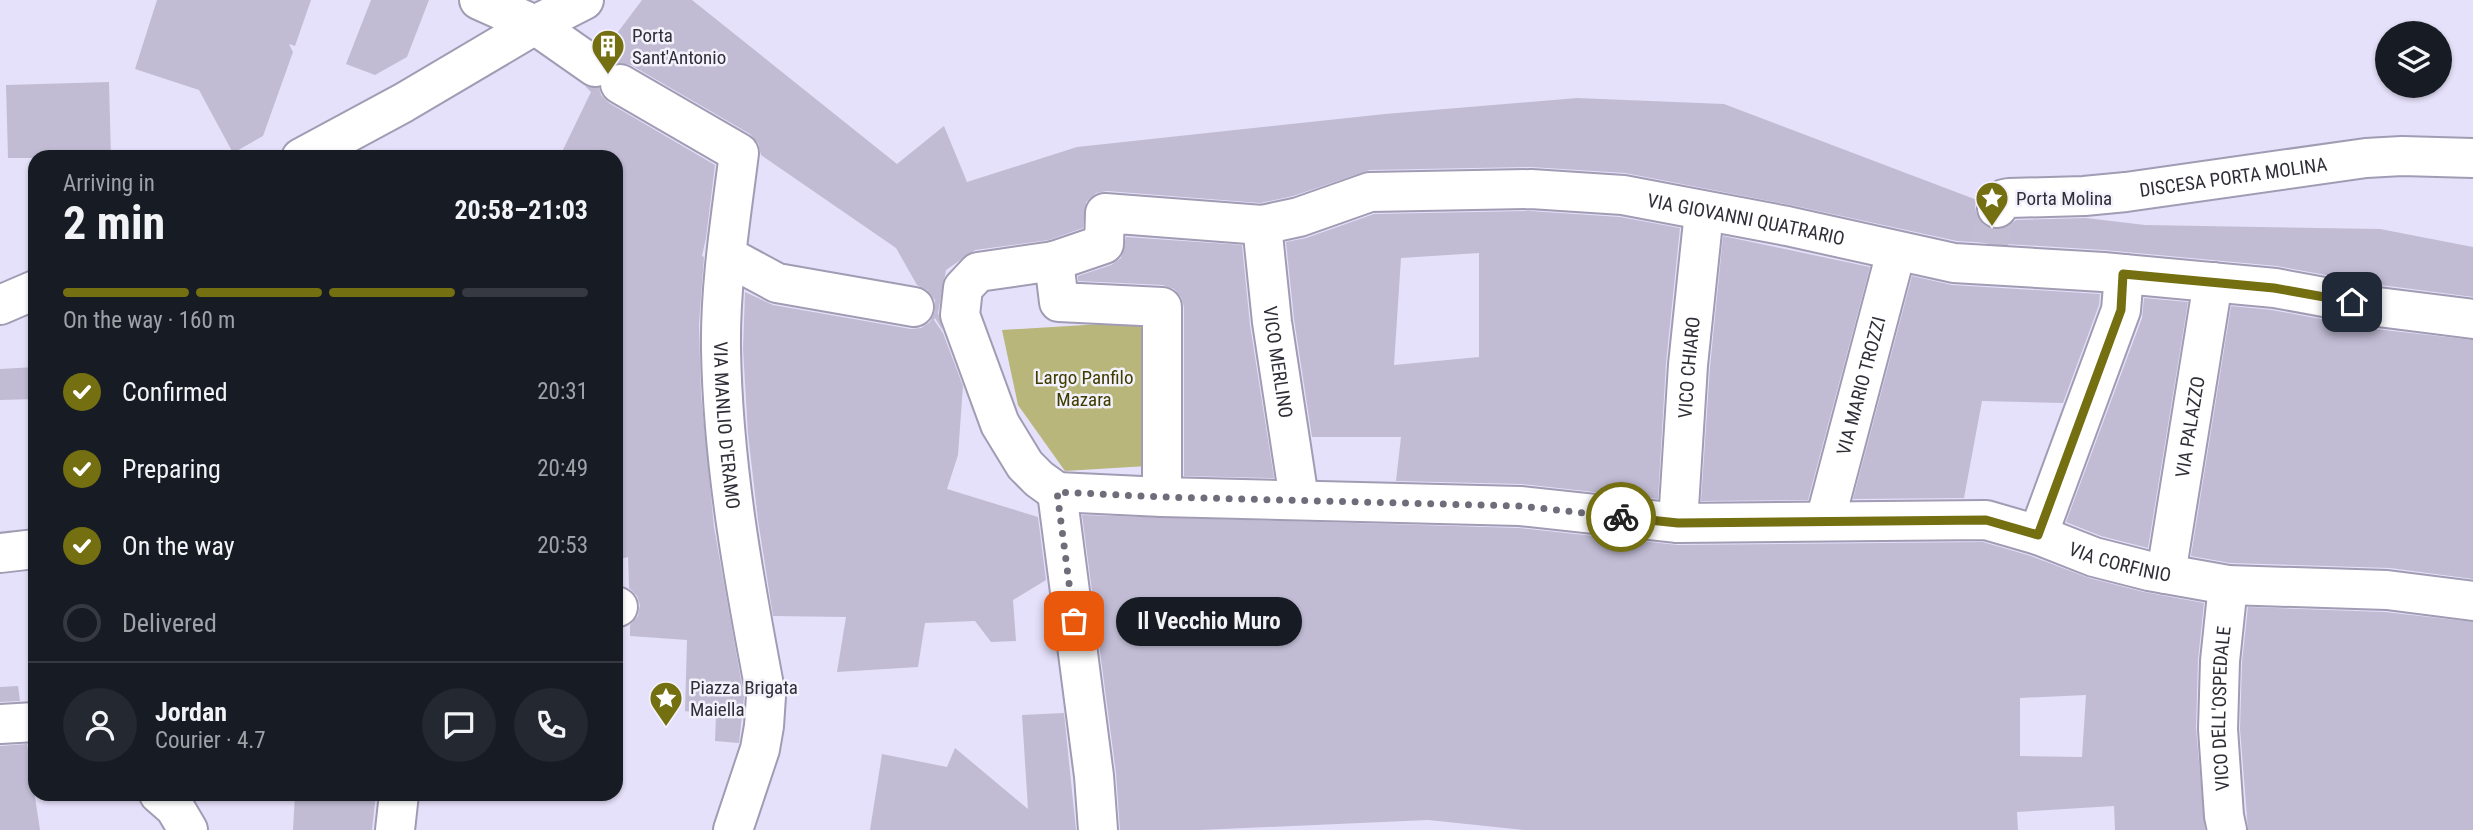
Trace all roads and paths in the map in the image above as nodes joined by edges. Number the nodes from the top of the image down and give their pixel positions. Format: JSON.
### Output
{"nodes":[{"id":1,"x":479,"y":0,"type":"edge"},
{"id":2,"x":584,"y":0,"type":"edge"},
{"id":3,"x":535,"y":25,"type":"junction"},
{"id":4,"x":316,"y":150,"type":"edge"},
{"id":5,"x":2473,"y":158,"type":"edge"},
{"id":6,"x":1997,"y":208,"type":"dead end"},
{"id":7,"x":1704,"y":212,"type":"junction"},
{"id":8,"x":1262,"y":225,"type":"junction"},
{"id":9,"x":1896,"y":252,"type":"junction"},
{"id":10,"x":727,"y":256,"type":"junction"},
{"id":11,"x":1054,"y":261,"type":"junction"},
{"id":12,"x":2123,"y":274,"type":"junction"},
{"id":13,"x":2213,"y":282,"type":"junction"},
{"id":14,"x":937,"y":311,"type":"junction"},
{"id":15,"x":2473,"y":320,"type":"edge"},
{"id":16,"x":1057,"y":492,"type":"junction"},
{"id":17,"x":1162,"y":497,"type":"junction"},
{"id":18,"x":1299,"y":499,"type":"junction"},
{"id":19,"x":1825,"y":521,"type":"junction"},
{"id":20,"x":1678,"y":523,"type":"junction"},
{"id":21,"x":2038,"y":535,"type":"junction"},
{"id":22,"x":28,"y":550,"type":"edge"},
{"id":23,"x":0,"y":553,"type":"edge"},
{"id":24,"x":2166,"y":574,"type":"junction"},
{"id":25,"x":2228,"y":585,"type":"junction"},
{"id":26,"x":2473,"y":601,"type":"edge"},
{"id":27,"x":28,"y":722,"type":"edge"},
{"id":28,"x":0,"y":724,"type":"edge"},
{"id":29,"x":167,"y":801,"type":"edge"},
{"id":30,"x":398,"y":801,"type":"edge"},
{"id":31,"x":188,"y":830,"type":"edge"},
{"id":32,"x":395,"y":830,"type":"edge"},
{"id":33,"x":733,"y":830,"type":"edge"},
{"id":34,"x":1098,"y":830,"type":"edge"},
{"id":35,"x":2227,"y":830,"type":"edge"}],
"edges":[{"from":1,"to":3,"type":"street","name":"VIA MANLIO D'ERAMO"},
{"from":2,"to":3,"type":"street"},
{"from":3,"to":4,"type":"street"},
{"from":3,"to":10,"type":"street","name":"VIA MANLIO D'ERAMO"},
{"from":5,"to":6,"type":"street","name":"DISCESA PORTA MOLINA"},
{"from":7,"to":8,"type":"street","name":"VIA GIOVANNI QUATRARIO"},
{"from":7,"to":9,"type":"street","name":"VIA GIOVANNI QUATRARIO"},
{"from":7,"to":20,"type":"street","name":"VICO CHIARO"},
{"from":8,"to":11,"type":"street","name":"VIA GIOVANNI QUATRARIO"},
{"from":8,"to":18,"type":"street","name":"VICO MERLINO"},
{"from":9,"to":12,"type":"street","name":"VIA GIOVANNI QUATRARIO"},
{"from":9,"to":19,"type":"street","name":"VIA MARIO TROZZI"},
{"from":10,"to":14,"type":"street"},
{"from":10,"to":33,"type":"street","name":"VIA MANLIO D'ERAMO"},
{"from":11,"to":14,"type":"street"},
{"from":11,"to":17,"type":"street"},
{"from":12,"to":13,"type":"street","name":"VIA GIOVANNI QUATRARIO"},
{"from":12,"to":21,"type":"street"},
{"from":13,"to":15,"type":"street","name":"VIA GIOVANNI QUATRARIO"},
{"from":13,"to":24,"type":"street","name":"VIA PALAZZO"},
{"from":14,"to":16,"type":"street"},
{"from":16,"to":17,"type":"street","name":"VIA CORFINIO"},
{"from":16,"to":34,"type":"street"},
{"from":17,"to":18,"type":"street","name":"VIA CORFINIO"},
{"from":18,"to":20,"type":"street","name":"VIA CORFINIO"},
{"from":19,"to":20,"type":"street","name":"VIA CORFINIO"},
{"from":19,"to":21,"type":"street","name":"VIA CORFINIO"},
{"from":21,"to":24,"type":"street","name":"VIA CORFINIO"},
{"from":22,"to":23,"type":"street"},
{"from":24,"to":25,"type":"street","name":"VIA CORFINIO"},
{"from":25,"to":26,"type":"street","name":"VIA CORFINIO"},
{"from":25,"to":35,"type":"street","name":"VICO DELL'OSPEDALE"},
{"from":27,"to":28,"type":"street"},
{"from":29,"to":31,"type":"street"},
{"from":30,"to":32,"type":"street"}]}
